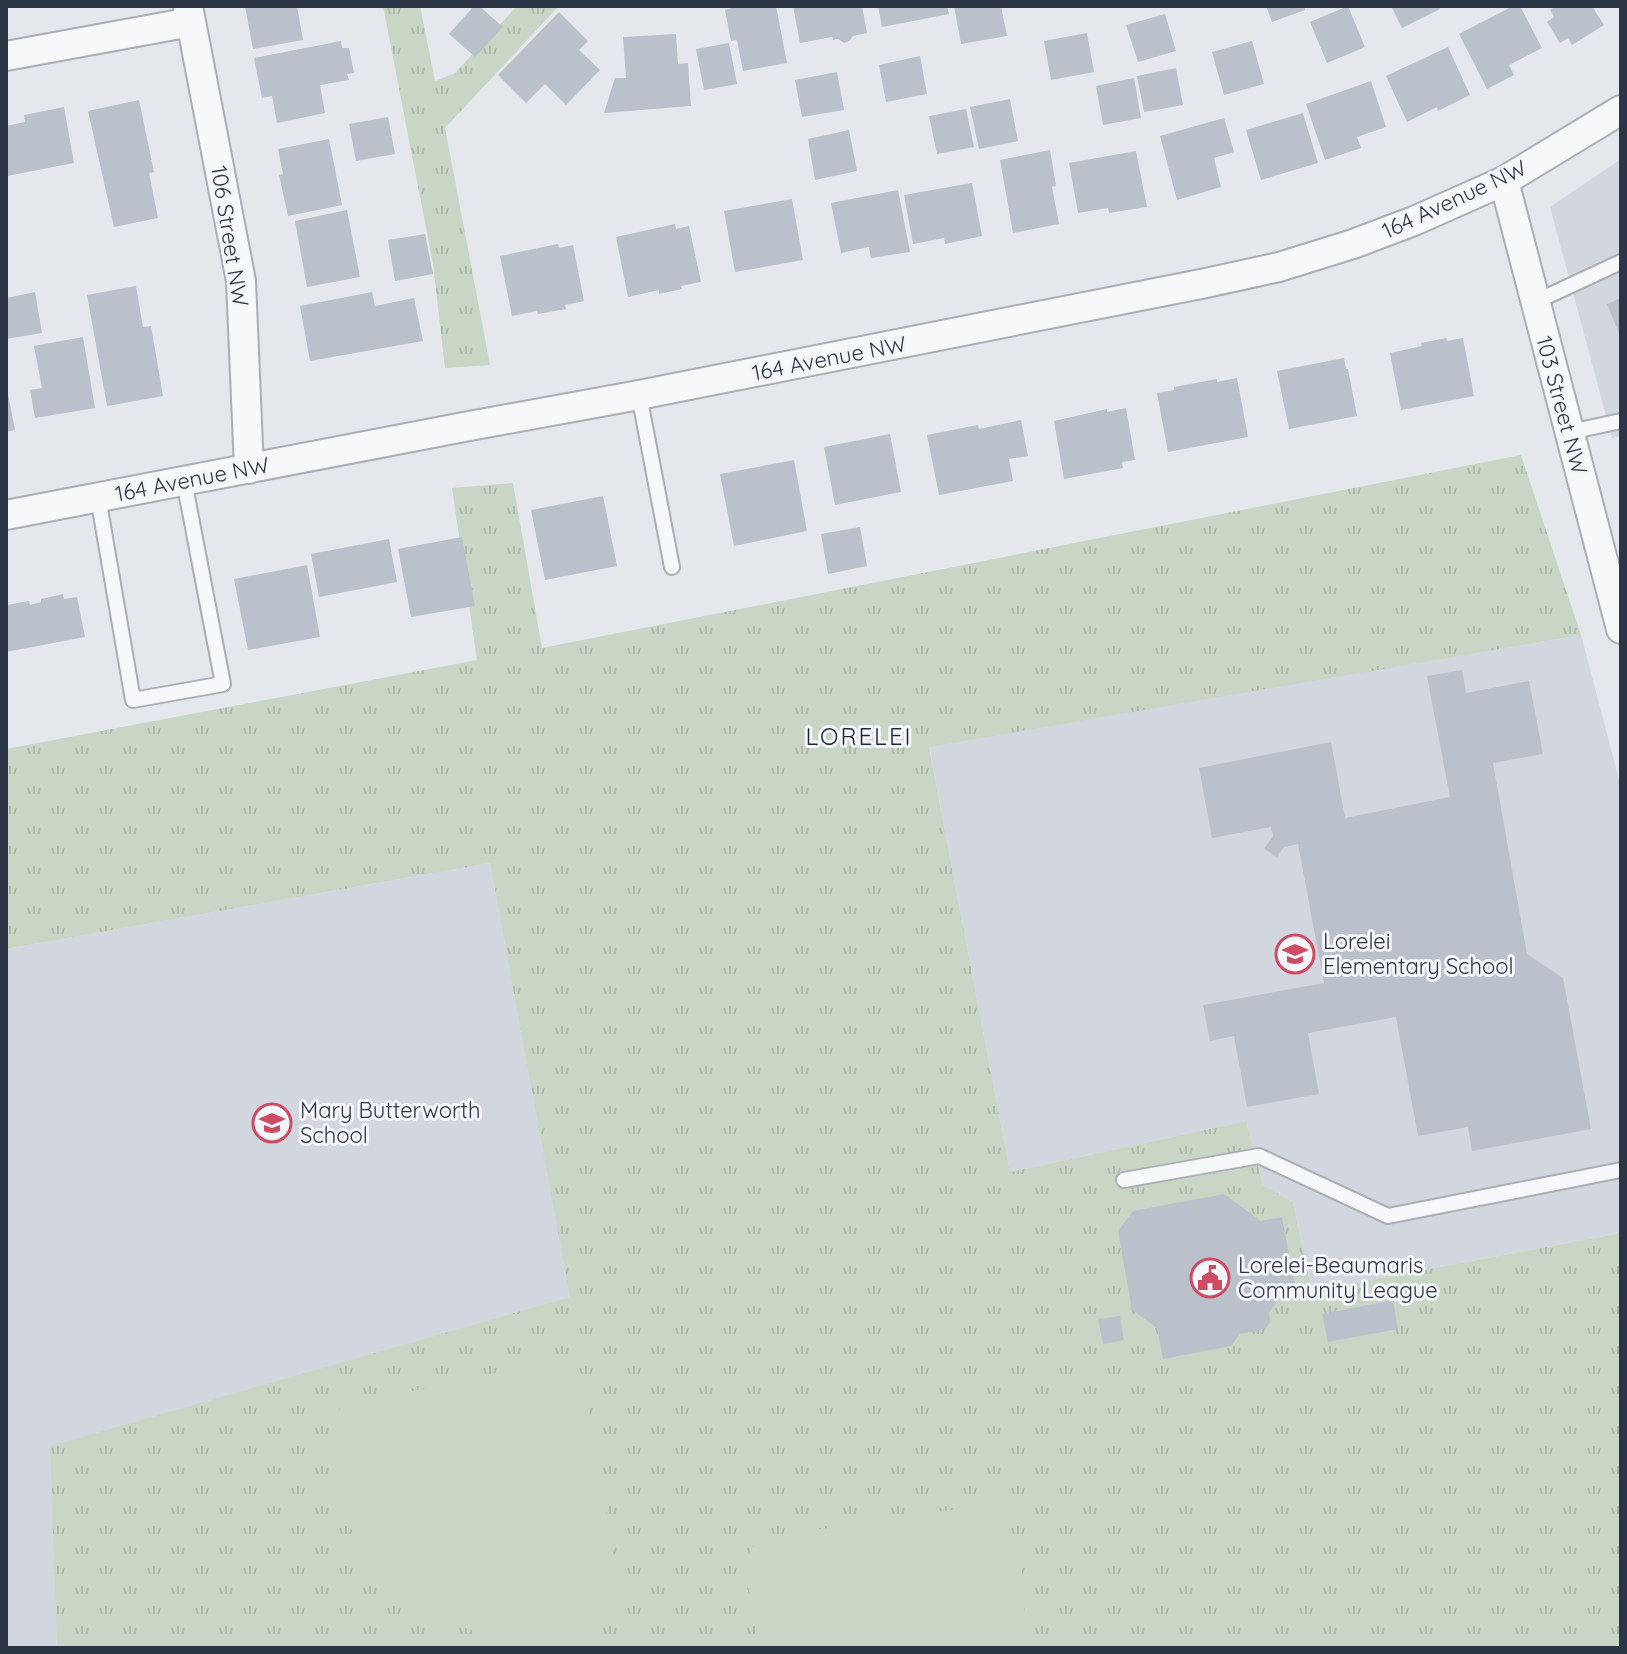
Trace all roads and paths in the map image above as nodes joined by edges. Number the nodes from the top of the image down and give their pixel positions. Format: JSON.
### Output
{"nodes":[{"id":1,"x":190,"y":14,"type":"edge"},
{"id":2,"x":6,"y":56,"type":"edge"},
{"id":3,"x":1621,"y":110,"type":"edge"},
{"id":4,"x":1504,"y":181,"type":"junction"},
{"id":5,"x":1621,"y":262,"type":"edge"},
{"id":6,"x":1535,"y":302,"type":"junction"},
{"id":7,"x":639,"y":395,"type":"junction"},
{"id":8,"x":1621,"y":421,"type":"edge"},
{"id":9,"x":1570,"y":432,"type":"junction"},
{"id":10,"x":249,"y":469,"type":"junction"},
{"id":11,"x":184,"y":481,"type":"junction"},
{"id":12,"x":98,"y":497,"type":"junction"},
{"id":13,"x":6,"y":515,"type":"edge"},
{"id":14,"x":672,"y":567,"type":"dead end"},
{"id":15,"x":1621,"y":629,"type":"edge"},
{"id":16,"x":1621,"y":1170,"type":"edge"},
{"id":17,"x":1124,"y":1180,"type":"dead end"}],
"edges":[{"from":1,"to":2,"type":"street"},
{"from":1,"to":10,"type":"street","name":"106 Street NW"},
{"from":3,"to":4,"type":"street","name":"164 Avenue NW"},
{"from":4,"to":6,"type":"street","name":"103 Street NW"},
{"from":4,"to":7,"type":"street","name":"164 Avenue NW"},
{"from":5,"to":6,"type":"lane"},
{"from":6,"to":9,"type":"street","name":"103 Street NW"},
{"from":7,"to":10,"type":"street","name":"164 Avenue NW"},
{"from":7,"to":14,"type":"lane"},
{"from":8,"to":9,"type":"lane"},
{"from":9,"to":15,"type":"street","name":"103 Street NW"},
{"from":10,"to":11,"type":"street","name":"164 Avenue NW"},
{"from":11,"to":12,"type":"street","name":"164 Avenue NW"},
{"from":11,"to":12,"type":"lane"},
{"from":12,"to":13,"type":"street","name":"164 Avenue NW"},
{"from":16,"to":17,"type":"lane"}]}
